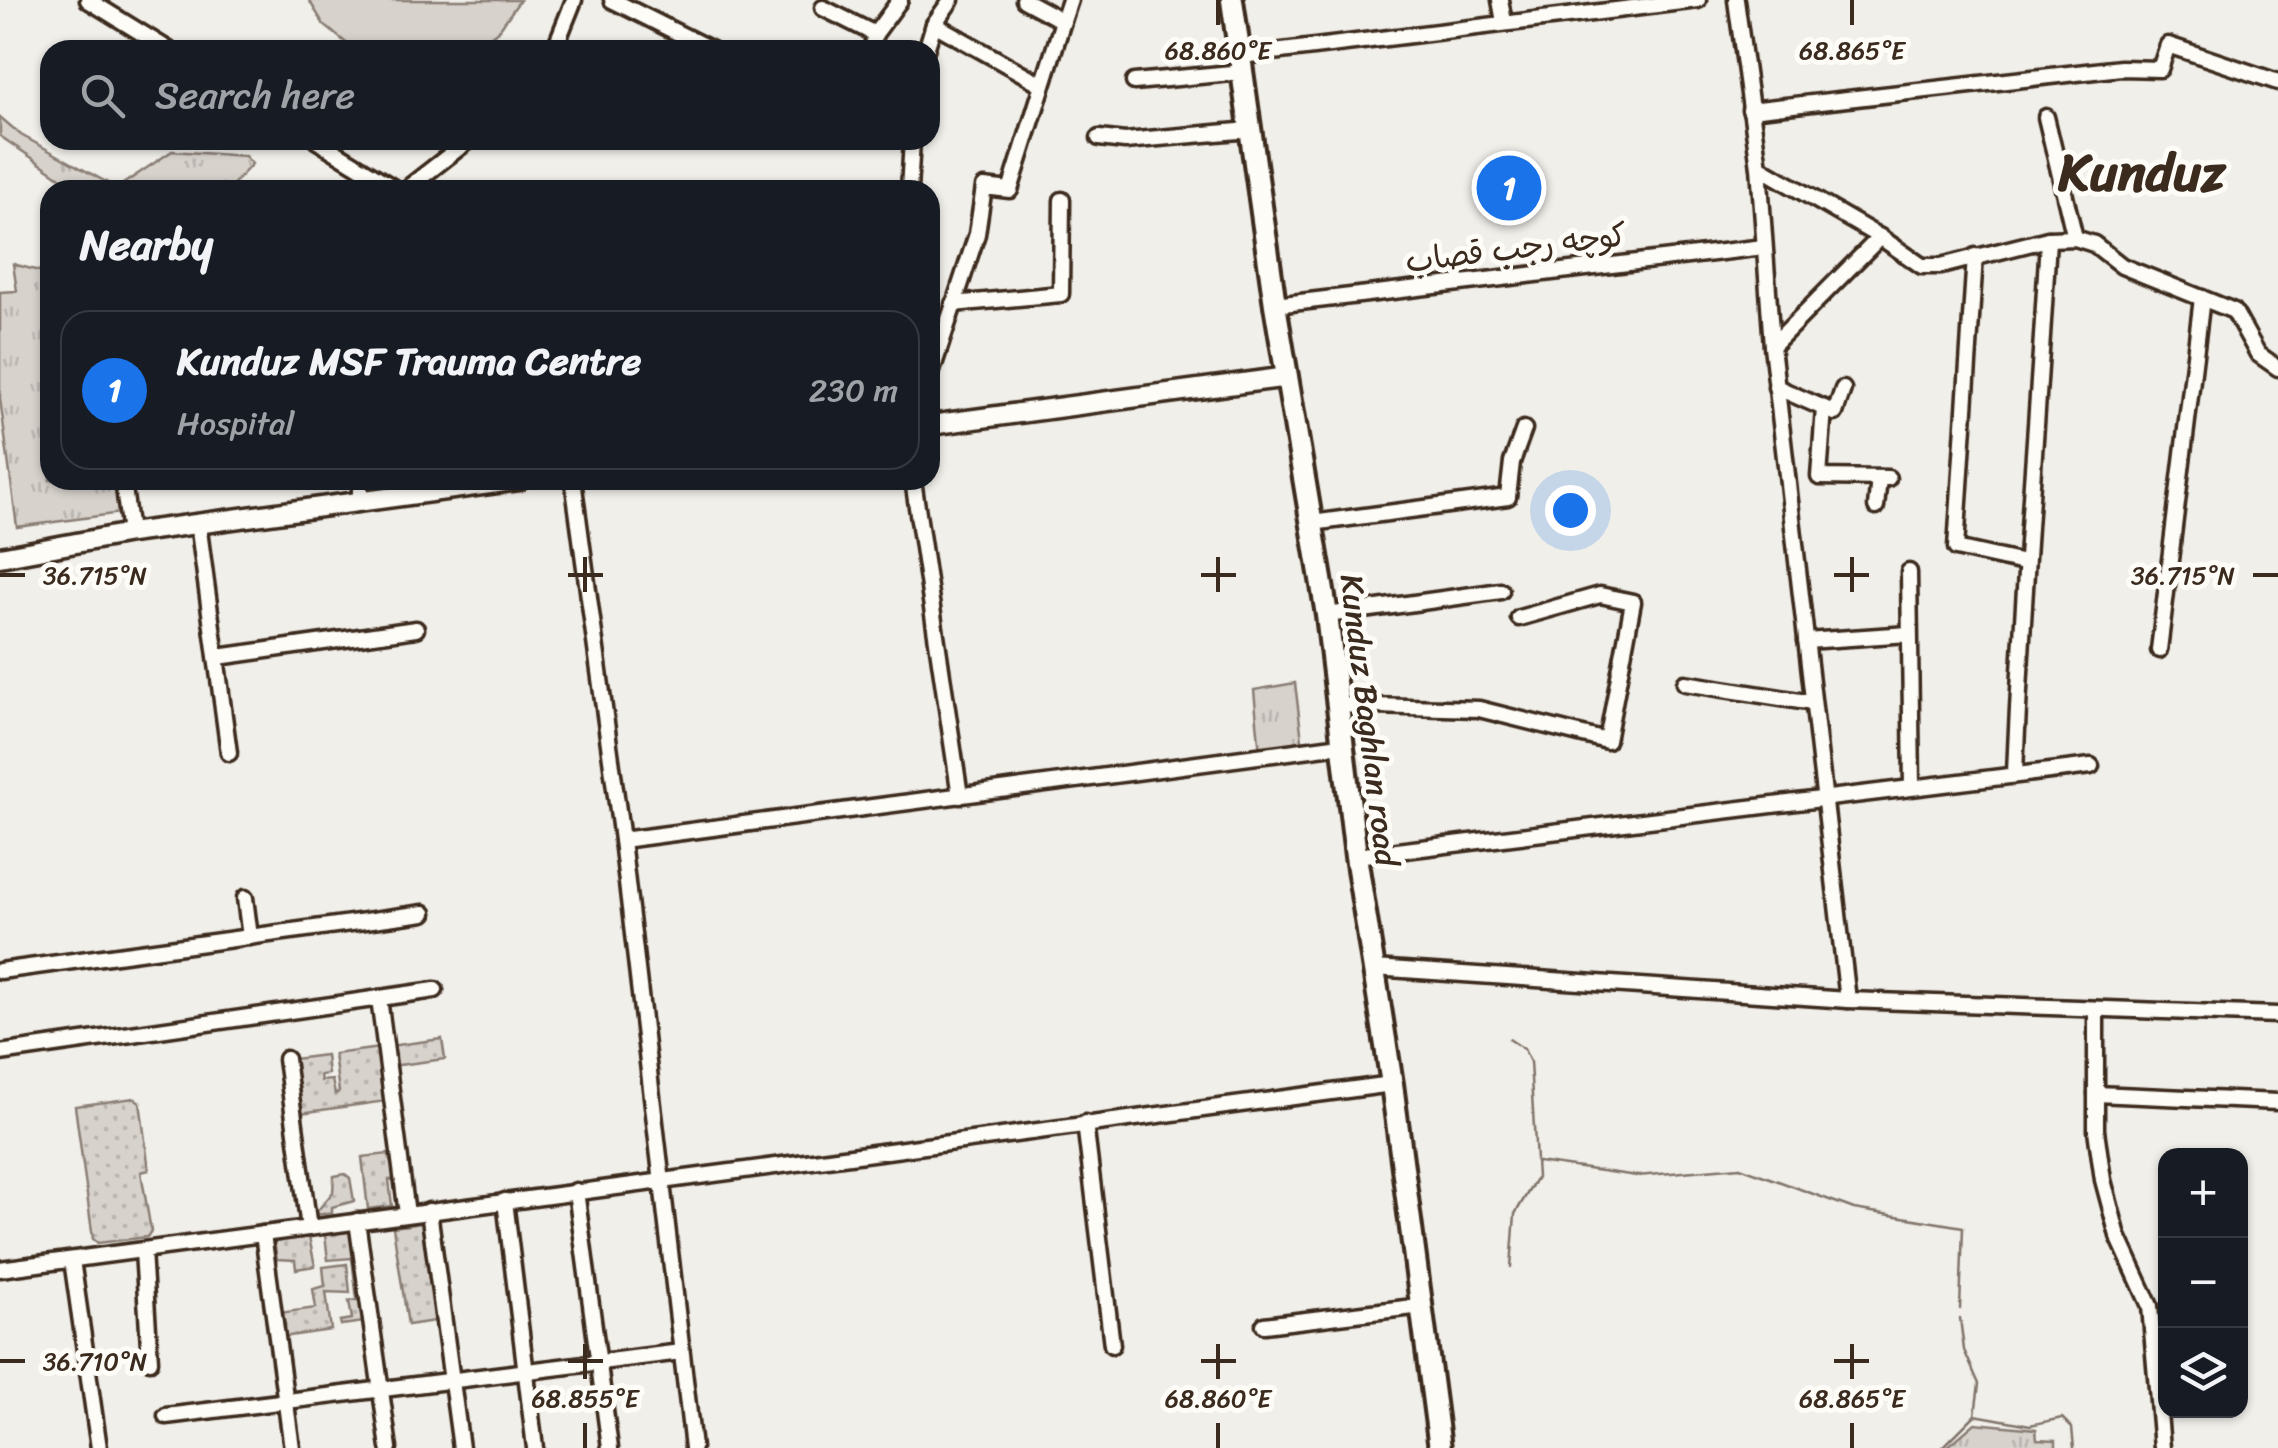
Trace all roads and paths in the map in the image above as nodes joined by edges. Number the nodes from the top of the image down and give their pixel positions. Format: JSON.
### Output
{"nodes":[{"id":1,"x":88,"y":0,"type":"edge"},
{"id":2,"x":574,"y":0,"type":"edge"},
{"id":3,"x":613,"y":0,"type":"edge"},
{"id":4,"x":900,"y":0,"type":"edge"},
{"id":5,"x":951,"y":0,"type":"edge"},
{"id":6,"x":1024,"y":0,"type":"edge"},
{"id":7,"x":1070,"y":0,"type":"edge"},
{"id":8,"x":1232,"y":0,"type":"edge"},
{"id":9,"x":1500,"y":0,"type":"edge"},
{"id":10,"x":1698,"y":0,"type":"edge"},
{"id":11,"x":1736,"y":0,"type":"edge"},
{"id":12,"x":823,"y":8,"type":"dead end"},
{"id":13,"x":1063,"y":21,"type":"junction"},
{"id":14,"x":1504,"y":22,"type":"junction"},
{"id":15,"x":934,"y":24,"type":"junction"},
{"id":16,"x":875,"y":34,"type":"junction"},
{"id":17,"x":153,"y":40,"type":"edge"},
{"id":18,"x":558,"y":40,"type":"edge"},
{"id":19,"x":692,"y":40,"type":"edge"},
{"id":20,"x":873,"y":40,"type":"edge"},
{"id":21,"x":929,"y":40,"type":"edge"},
{"id":22,"x":1242,"y":64,"type":"junction"},
{"id":23,"x":1134,"y":82,"type":"dead end"},
{"id":24,"x":2278,"y":82,"type":"edge"},
{"id":25,"x":1041,"y":84,"type":"junction"},
{"id":26,"x":1750,"y":110,"type":"junction"},
{"id":27,"x":2046,"y":118,"type":"dead end"},
{"id":28,"x":1250,"y":130,"type":"junction"},
{"id":29,"x":1099,"y":138,"type":"dead end"},
{"id":30,"x":332,"y":150,"type":"edge"},
{"id":31,"x":456,"y":150,"type":"edge"},
{"id":32,"x":911,"y":150,"type":"edge"},
{"id":33,"x":1759,"y":167,"type":"junction"},
{"id":34,"x":381,"y":180,"type":"edge"},
{"id":35,"x":418,"y":180,"type":"edge"},
{"id":36,"x":910,"y":180,"type":"edge"},
{"id":37,"x":1062,"y":200,"type":"dead end"},
{"id":38,"x":1880,"y":237,"type":"junction"},
{"id":39,"x":2075,"y":238,"type":"junction"},
{"id":40,"x":2048,"y":239,"type":"junction"},
{"id":41,"x":1764,"y":247,"type":"junction"},
{"id":42,"x":1975,"y":256,"type":"junction"},
{"id":43,"x":2202,"y":298,"type":"junction"},
{"id":44,"x":952,"y":304,"type":"junction"},
{"id":45,"x":1276,"y":305,"type":"junction"},
{"id":46,"x":940,"y":344,"type":"edge"},
{"id":47,"x":1772,"y":346,"type":"junction"},
{"id":48,"x":2278,"y":368,"type":"edge"},
{"id":49,"x":1288,"y":376,"type":"junction"},
{"id":50,"x":1776,"y":387,"type":"junction"},
{"id":51,"x":1844,"y":389,"type":"dead end"},
{"id":52,"x":1824,"y":408,"type":"junction"},
{"id":53,"x":940,"y":424,"type":"edge"},
{"id":54,"x":1524,"y":429,"type":"dead end"},
{"id":55,"x":124,"y":490,"type":"edge"},
{"id":56,"x":360,"y":490,"type":"edge"},
{"id":57,"x":447,"y":490,"type":"edge"},
{"id":58,"x":574,"y":490,"type":"edge"},
{"id":59,"x":914,"y":490,"type":"edge"},
{"id":60,"x":360,"y":502,"type":"junction"},
{"id":61,"x":1876,"y":507,"type":"dead end"},
{"id":62,"x":198,"y":523,"type":"junction"},
{"id":63,"x":1312,"y":523,"type":"junction"},
{"id":64,"x":130,"y":533,"type":"junction"},
{"id":65,"x":0,"y":557,"type":"edge"},
{"id":66,"x":2024,"y":563,"type":"junction"},
{"id":67,"x":1909,"y":572,"type":"dead end"},
{"id":68,"x":1501,"y":592,"type":"dead end"},
{"id":69,"x":1327,"y":615,"type":"junction"},
{"id":70,"x":1519,"y":618,"type":"dead end"},
{"id":71,"x":416,"y":629,"type":"dead end"},
{"id":72,"x":1908,"y":634,"type":"junction"},
{"id":73,"x":1806,"y":641,"type":"junction"},
{"id":74,"x":2159,"y":650,"type":"dead end"},
{"id":75,"x":218,"y":656,"type":"junction"},
{"id":76,"x":1685,"y":683,"type":"dead end"},
{"id":77,"x":1813,"y":703,"type":"junction"},
{"id":78,"x":1337,"y":705,"type":"junction"},
{"id":79,"x":1341,"y":746,"type":"junction"},
{"id":80,"x":229,"y":753,"type":"dead end"},
{"id":81,"x":2091,"y":766,"type":"dead end"},
{"id":82,"x":2015,"y":774,"type":"junction"},
{"id":83,"x":1912,"y":786,"type":"junction"},
{"id":84,"x":960,"y":796,"type":"junction"},
{"id":85,"x":1823,"y":799,"type":"junction"},
{"id":86,"x":622,"y":840,"type":"junction"},
{"id":87,"x":1356,"y":856,"type":"junction"},
{"id":88,"x":244,"y":898,"type":"dead end"},
{"id":89,"x":424,"y":914,"type":"dead end"},
{"id":90,"x":250,"y":937,"type":"junction"},
{"id":91,"x":1374,"y":968,"type":"junction"},
{"id":92,"x":0,"y":971,"type":"edge"},
{"id":93,"x":435,"y":990,"type":"dead end"},
{"id":94,"x":379,"y":998,"type":"junction"},
{"id":95,"x":1848,"y":1000,"type":"junction"},
{"id":96,"x":2096,"y":1009,"type":"junction"},
{"id":97,"x":2278,"y":1015,"type":"edge"},
{"id":98,"x":0,"y":1053,"type":"edge"},
{"id":99,"x":286,"y":1060,"type":"dead end"},
{"id":100,"x":1392,"y":1084,"type":"junction"},
{"id":101,"x":2096,"y":1094,"type":"junction"},
{"id":102,"x":2278,"y":1102,"type":"edge"},
{"id":103,"x":1085,"y":1123,"type":"junction"},
{"id":104,"x":664,"y":1180,"type":"junction"},
{"id":105,"x":576,"y":1192,"type":"junction"},
{"id":106,"x":506,"y":1201,"type":"junction"},
{"id":107,"x":430,"y":1211,"type":"junction"},
{"id":108,"x":407,"y":1214,"type":"junction"},
{"id":109,"x":357,"y":1221,"type":"junction"},
{"id":110,"x":308,"y":1228,"type":"junction"},
{"id":111,"x":263,"y":1234,"type":"junction"},
{"id":112,"x":142,"y":1251,"type":"junction"},
{"id":113,"x":72,"y":1260,"type":"junction"},
{"id":114,"x":0,"y":1269,"type":"edge"},
{"id":115,"x":1422,"y":1306,"type":"junction"},
{"id":116,"x":1264,"y":1325,"type":"dead end"},
{"id":117,"x":1112,"y":1346,"type":"dead end"},
{"id":118,"x":681,"y":1352,"type":"junction"},
{"id":119,"x":150,"y":1361,"type":"dead end"},
{"id":120,"x":599,"y":1362,"type":"junction"},
{"id":121,"x":526,"y":1372,"type":"junction"},
{"id":122,"x":452,"y":1380,"type":"junction"},
{"id":123,"x":380,"y":1389,"type":"junction"},
{"id":124,"x":286,"y":1401,"type":"junction"},
{"id":125,"x":166,"y":1416,"type":"dead end"},
{"id":126,"x":99,"y":1448,"type":"edge"},
{"id":127,"x":292,"y":1448,"type":"edge"},
{"id":128,"x":388,"y":1448,"type":"edge"},
{"id":129,"x":461,"y":1448,"type":"edge"},
{"id":130,"x":535,"y":1448,"type":"edge"},
{"id":131,"x":610,"y":1448,"type":"edge"},
{"id":132,"x":693,"y":1448,"type":"edge"},
{"id":133,"x":1440,"y":1448,"type":"edge"},
{"id":134,"x":2162,"y":1448,"type":"edge"}],
"edges":[{"from":1,"to":17,"type":"street"},
{"from":2,"to":18,"type":"street"},
{"from":3,"to":19,"type":"street"},
{"from":4,"to":16,"type":"street"},
{"from":5,"to":15,"type":"street"},
{"from":6,"to":13,"type":"street"},
{"from":7,"to":13,"type":"street"},
{"from":8,"to":22,"type":"highway","name":"Kunduz Baghlan road"},
{"from":9,"to":14,"type":"street"},
{"from":10,"to":14,"type":"street"},
{"from":11,"to":26,"type":"street"},
{"from":12,"to":16,"type":"street"},
{"from":13,"to":25,"type":"street"},
{"from":14,"to":22,"type":"street"},
{"from":15,"to":21,"type":"street"},
{"from":15,"to":25,"type":"street"},
{"from":16,"to":20,"type":"street"},
{"from":22,"to":23,"type":"street"},
{"from":22,"to":28,"type":"highway","name":"Kunduz Baghlan road"},
{"from":24,"to":26,"type":"street"},
{"from":25,"to":44,"type":"street"},
{"from":26,"to":33,"type":"street"},
{"from":27,"to":39,"type":"street"},
{"from":28,"to":29,"type":"street"},
{"from":28,"to":45,"type":"highway","name":"Kunduz Baghlan road"},
{"from":30,"to":34,"type":"street"},
{"from":31,"to":35,"type":"street"},
{"from":32,"to":36,"type":"street"},
{"from":33,"to":38,"type":"street"},
{"from":33,"to":41,"type":"street"},
{"from":37,"to":44,"type":"street"},
{"from":38,"to":42,"type":"street"},
{"from":38,"to":47,"type":"street"},
{"from":39,"to":40,"type":"street"},
{"from":39,"to":43,"type":"street"},
{"from":40,"to":42,"type":"street"},
{"from":40,"to":66,"type":"street"},
{"from":41,"to":45,"type":"street","name":"کوچه رجب قصاب"},
{"from":41,"to":47,"type":"street"},
{"from":42,"to":66,"type":"street"},
{"from":43,"to":48,"type":"street"},
{"from":43,"to":74,"type":"street"},
{"from":44,"to":46,"type":"street"},
{"from":45,"to":49,"type":"highway","name":"Kunduz Baghlan road"},
{"from":47,"to":50,"type":"street"},
{"from":49,"to":53,"type":"main road"},
{"from":49,"to":63,"type":"highway","name":"Kunduz Baghlan road"},
{"from":50,"to":52,"type":"street"},
{"from":50,"to":73,"type":"street"},
{"from":51,"to":52,"type":"street"},
{"from":52,"to":61,"type":"street"},
{"from":54,"to":63,"type":"street"},
{"from":55,"to":64,"type":"street"},
{"from":56,"to":60,"type":"street"},
{"from":57,"to":60,"type":"main road"},
{"from":58,"to":86,"type":"street"},
{"from":59,"to":84,"type":"street"},
{"from":60,"to":62,"type":"main road"},
{"from":62,"to":64,"type":"main road"},
{"from":62,"to":75,"type":"street"},
{"from":63,"to":69,"type":"highway","name":"Kunduz Baghlan road"},
{"from":64,"to":65,"type":"main road"},
{"from":66,"to":82,"type":"street"},
{"from":67,"to":72,"type":"street"},
{"from":68,"to":69,"type":"street"},
{"from":69,"to":78,"type":"highway","name":"Kunduz Baghlan road"},
{"from":70,"to":78,"type":"street"},
{"from":71,"to":75,"type":"street"},
{"from":72,"to":73,"type":"street"},
{"from":72,"to":83,"type":"street"},
{"from":73,"to":77,"type":"street"},
{"from":75,"to":80,"type":"street"},
{"from":76,"to":77,"type":"street"},
{"from":77,"to":85,"type":"street"},
{"from":78,"to":79,"type":"highway","name":"Kunduz Baghlan road"},
{"from":79,"to":84,"type":"street"},
{"from":79,"to":87,"type":"highway","name":"Kunduz Baghlan road"},
{"from":81,"to":82,"type":"street"},
{"from":82,"to":83,"type":"street"},
{"from":83,"to":85,"type":"street"},
{"from":84,"to":86,"type":"street"},
{"from":85,"to":87,"type":"street"},
{"from":85,"to":95,"type":"street"},
{"from":86,"to":104,"type":"street"},
{"from":87,"to":91,"type":"highway","name":"Kunduz Baghlan road"},
{"from":88,"to":90,"type":"street"},
{"from":89,"to":90,"type":"street"},
{"from":90,"to":92,"type":"street"},
{"from":91,"to":95,"type":"street"},
{"from":91,"to":100,"type":"highway","name":"Kunduz Baghlan road"},
{"from":93,"to":94,"type":"street"},
{"from":94,"to":98,"type":"street"},
{"from":94,"to":108,"type":"street"},
{"from":95,"to":96,"type":"street"},
{"from":96,"to":97,"type":"street"},
{"from":96,"to":101,"type":"street"},
{"from":99,"to":110,"type":"street"},
{"from":100,"to":103,"type":"street"},
{"from":100,"to":115,"type":"highway","name":"Kunduz Baghlan road"},
{"from":101,"to":102,"type":"street"},
{"from":101,"to":134,"type":"street"},
{"from":103,"to":104,"type":"street"},
{"from":103,"to":117,"type":"street"},
{"from":104,"to":105,"type":"street"},
{"from":104,"to":118,"type":"street"},
{"from":105,"to":106,"type":"street"},
{"from":105,"to":120,"type":"street"},
{"from":106,"to":107,"type":"street"},
{"from":106,"to":121,"type":"street"},
{"from":107,"to":108,"type":"street"},
{"from":107,"to":122,"type":"street"},
{"from":108,"to":109,"type":"street"},
{"from":109,"to":110,"type":"street"},
{"from":109,"to":123,"type":"street"},
{"from":110,"to":111,"type":"street"},
{"from":111,"to":112,"type":"street"},
{"from":111,"to":124,"type":"street"},
{"from":112,"to":113,"type":"street"},
{"from":112,"to":119,"type":"street"},
{"from":113,"to":114,"type":"street"},
{"from":113,"to":126,"type":"street"},
{"from":115,"to":116,"type":"street"},
{"from":115,"to":133,"type":"highway","name":"Kunduz Baghlan road"},
{"from":118,"to":120,"type":"street"},
{"from":118,"to":132,"type":"street"},
{"from":120,"to":121,"type":"street"},
{"from":120,"to":131,"type":"street"},
{"from":121,"to":122,"type":"street"},
{"from":121,"to":130,"type":"street"},
{"from":122,"to":123,"type":"street"},
{"from":122,"to":129,"type":"street"},
{"from":123,"to":124,"type":"street"},
{"from":123,"to":128,"type":"street"},
{"from":124,"to":125,"type":"street"},
{"from":124,"to":127,"type":"street"}]}
